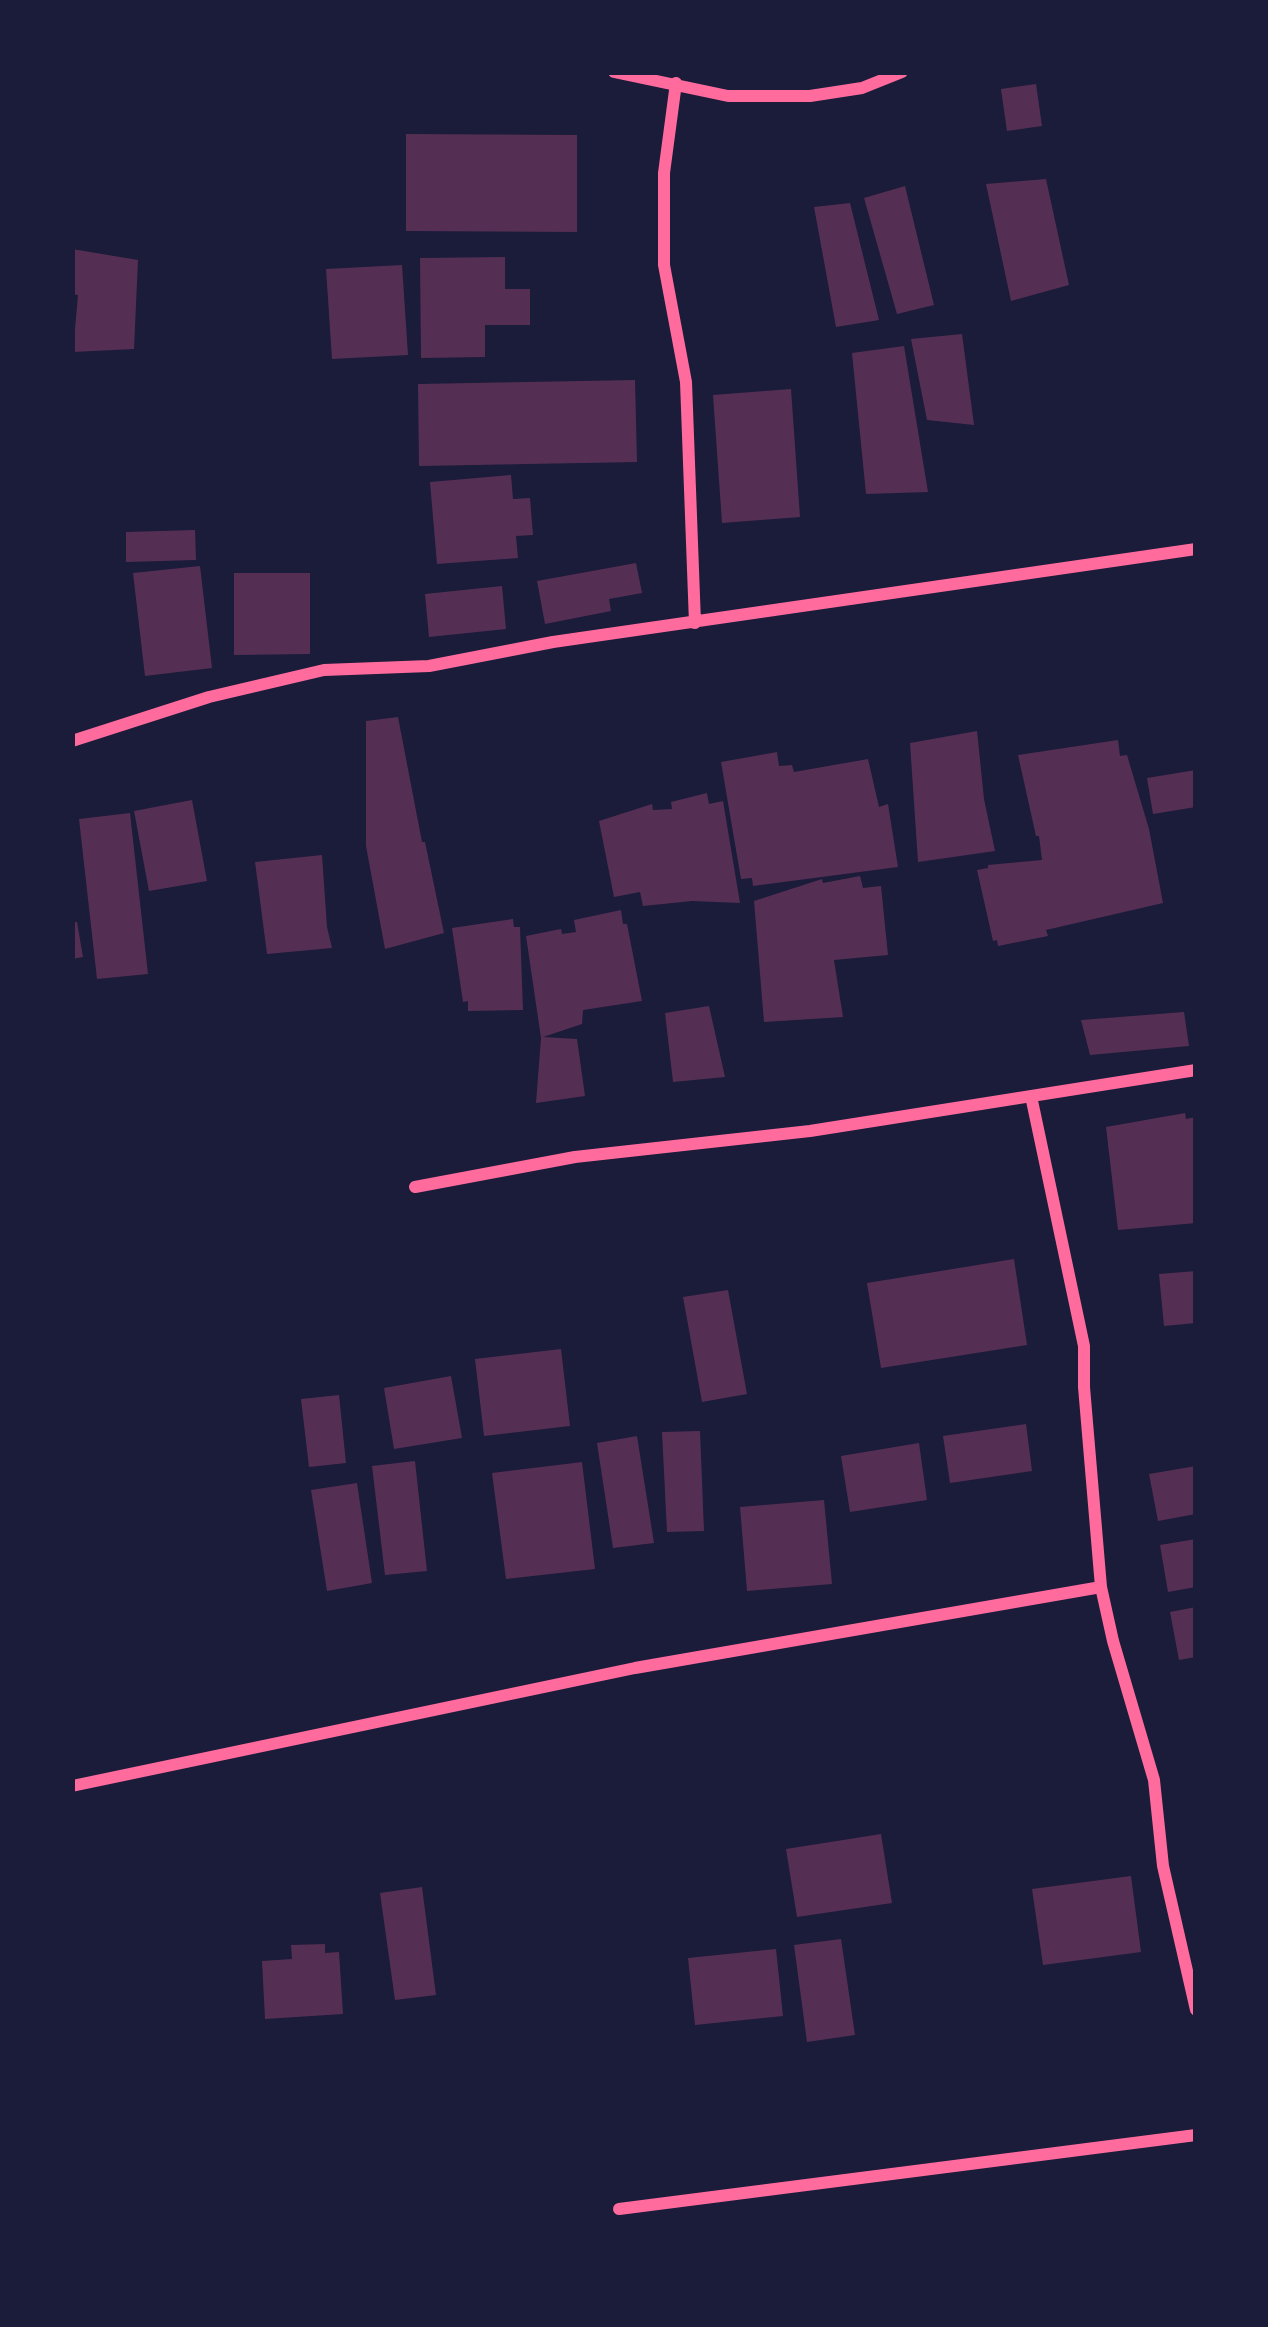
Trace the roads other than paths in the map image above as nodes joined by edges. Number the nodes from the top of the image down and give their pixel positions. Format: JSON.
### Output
{"nodes":[{"id":1,"x":614,"y":72,"type":"edge"},
{"id":2,"x":896,"y":73,"type":"edge"},
{"id":3,"x":676,"y":83,"type":"junction"},
{"id":4,"x":1196,"y":549,"type":"edge"},
{"id":5,"x":694,"y":623,"type":"junction"},
{"id":6,"x":72,"y":741,"type":"edge"},
{"id":7,"x":1196,"y":1070,"type":"edge"},
{"id":8,"x":1031,"y":1096,"type":"junction"},
{"id":9,"x":416,"y":1187,"type":"dead end"},
{"id":10,"x":1101,"y":1587,"type":"junction"},
{"id":11,"x":72,"y":1786,"type":"edge"},
{"id":12,"x":1196,"y":2010,"type":"edge"},
{"id":13,"x":1196,"y":2135,"type":"edge"},
{"id":14,"x":619,"y":2209,"type":"dead end"}],
"edges":[{"from":1,"to":3,"type":"street"},
{"from":2,"to":3,"type":"street"},
{"from":3,"to":5,"type":"street"},
{"from":4,"to":5,"type":"street"},
{"from":5,"to":6,"type":"street"},
{"from":7,"to":8,"type":"street"},
{"from":8,"to":9,"type":"street"},
{"from":8,"to":10,"type":"street"},
{"from":10,"to":11,"type":"street"},
{"from":10,"to":12,"type":"street"},
{"from":13,"to":14,"type":"street"}]}
